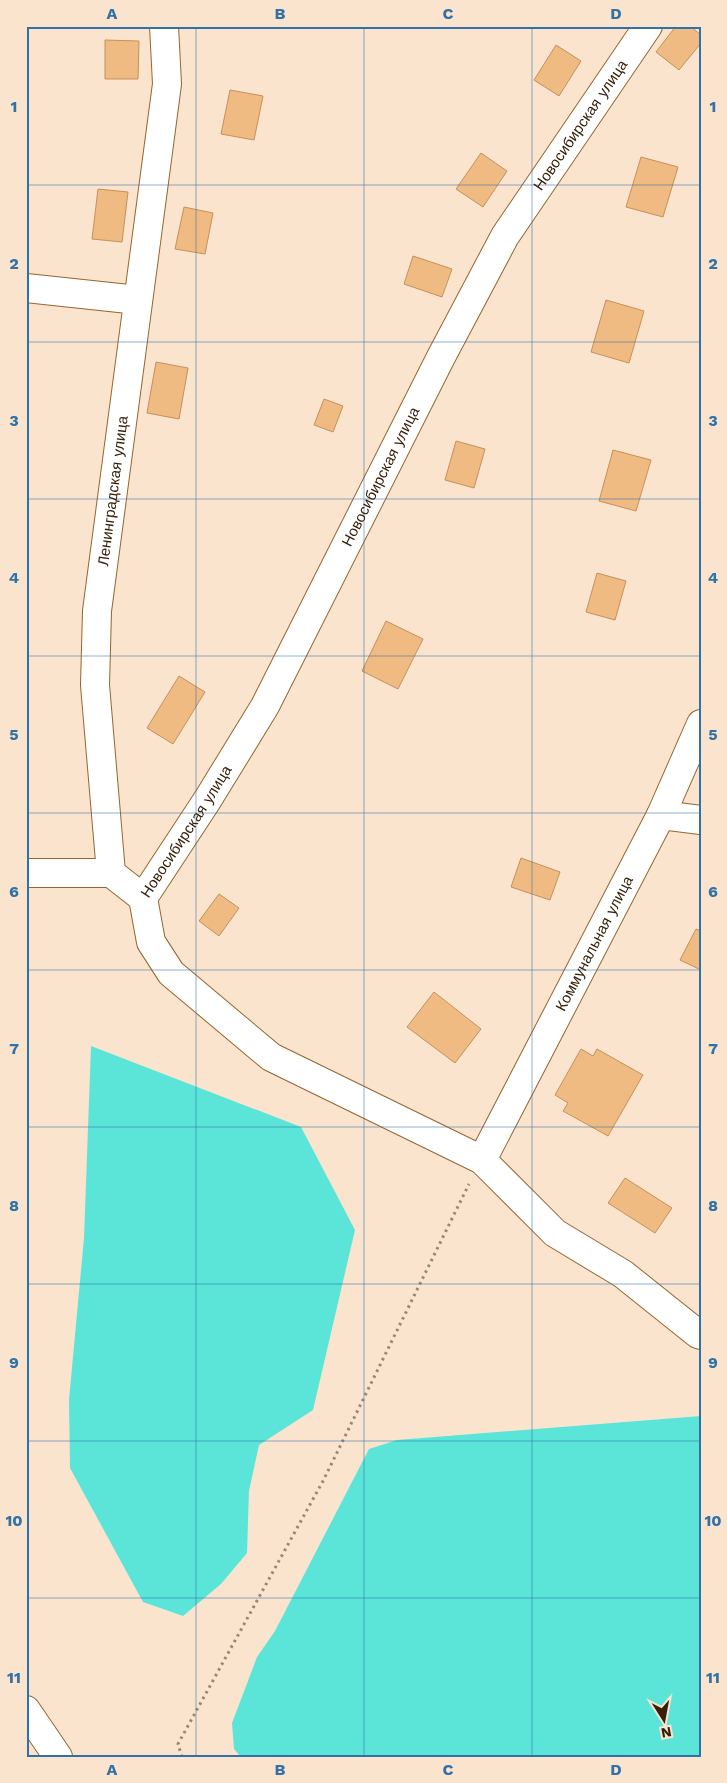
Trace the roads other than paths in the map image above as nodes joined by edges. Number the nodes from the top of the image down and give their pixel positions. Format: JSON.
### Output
{"nodes":[{"id":1,"x":164,"y":26,"type":"edge"},
{"id":2,"x":648,"y":26,"type":"edge"},
{"id":3,"x":26,"y":288,"type":"edge"},
{"id":4,"x":138,"y":300,"type":"junction"},
{"id":5,"x":701,"y":724,"type":"edge"},
{"id":6,"x":661,"y":815,"type":"junction"},
{"id":7,"x":701,"y":820,"type":"edge"},
{"id":8,"x":111,"y":873,"type":"junction"},
{"id":9,"x":26,"y":874,"type":"edge"},
{"id":10,"x":143,"y":898,"type":"junction"},
{"id":11,"x":482,"y":1160,"type":"junction"},
{"id":12,"x":701,"y":1335,"type":"edge"},
{"id":13,"x":26,"y":1710,"type":"edge"},
{"id":14,"x":58,"y":1757,"type":"edge"}],
"edges":[{"from":1,"to":4,"type":"street","name":"Ленинградская улица"},
{"from":2,"to":10,"type":"street","name":"Новосибирская улица"},
{"from":3,"to":4,"type":"street"},
{"from":4,"to":8,"type":"street","name":"Ленинградская улица"},
{"from":5,"to":6,"type":"street","name":"Коммунальная улица"},
{"from":6,"to":7,"type":"street"},
{"from":6,"to":11,"type":"street","name":"Коммунальная улица"},
{"from":8,"to":9,"type":"street"},
{"from":8,"to":10,"type":"street","name":"Новосибирская улица"},
{"from":10,"to":11,"type":"street"},
{"from":11,"to":12,"type":"street"},
{"from":13,"to":14,"type":"street"}]}
